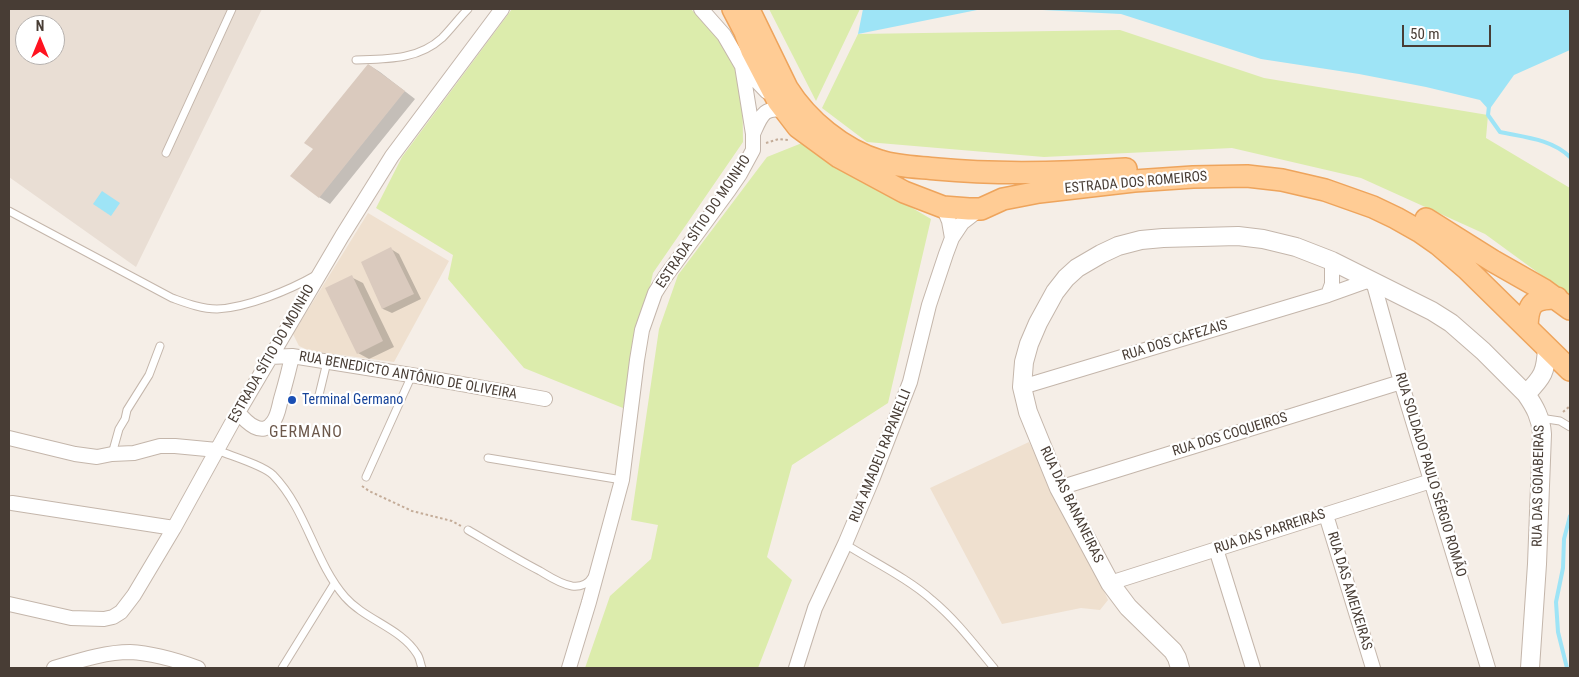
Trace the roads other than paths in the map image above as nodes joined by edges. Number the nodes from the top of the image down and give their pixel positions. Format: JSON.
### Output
{"nodes":[{"id":1,"x":232,"y":9,"type":"edge"},
{"id":2,"x":468,"y":9,"type":"edge"},
{"id":3,"x":502,"y":9,"type":"edge"},
{"id":4,"x":701,"y":9,"type":"edge"},
{"id":5,"x":733,"y":9,"type":"edge"},
{"id":6,"x":749,"y":9,"type":"edge"},
{"id":7,"x":747,"y":59,"type":"junction"},
{"id":8,"x":356,"y":60,"type":"dead end"},
{"id":9,"x":783,"y":80,"type":"junction"},
{"id":10,"x":782,"y":106,"type":"junction"},
{"id":11,"x":753,"y":134,"type":"junction"},
{"id":12,"x":166,"y":154,"type":"dead end"},
{"id":13,"x":948,"y":170,"type":"junction"},
{"id":14,"x":982,"y":172,"type":"junction"},
{"id":15,"x":940,"y":206,"type":"junction"},
{"id":16,"x":984,"y":208,"type":"junction"},
{"id":17,"x":9,"y":211,"type":"edge"},
{"id":18,"x":952,"y":238,"type":"junction"},
{"id":19,"x":1332,"y":261,"type":"junction"},
{"id":20,"x":320,"y":272,"type":"junction"},
{"id":21,"x":1371,"y":281,"type":"junction"},
{"id":22,"x":1328,"y":295,"type":"junction"},
{"id":23,"x":1564,"y":304,"type":"edge"},
{"id":24,"x":1527,"y":327,"type":"junction"},
{"id":25,"x":160,"y":346,"type":"dead end"},
{"id":26,"x":1547,"y":347,"type":"junction"},
{"id":27,"x":292,"y":356,"type":"junction"},
{"id":28,"x":270,"y":357,"type":"junction"},
{"id":29,"x":327,"y":362,"type":"junction"},
{"id":30,"x":1570,"y":371,"type":"edge"},
{"id":31,"x":412,"y":375,"type":"junction"},
{"id":32,"x":1540,"y":379,"type":"junction"},
{"id":33,"x":1401,"y":382,"type":"junction"},
{"id":34,"x":1022,"y":388,"type":"junction"},
{"id":35,"x":1526,"y":394,"type":"junction"},
{"id":36,"x":319,"y":396,"type":"dead end"},
{"id":37,"x":545,"y":399,"type":"dead end"},
{"id":38,"x":238,"y":412,"type":"junction"},
{"id":39,"x":1540,"y":418,"type":"junction"},
{"id":40,"x":1570,"y":427,"type":"edge"},
{"id":41,"x":9,"y":438,"type":"edge"},
{"id":42,"x":217,"y":450,"type":"junction"},
{"id":43,"x":112,"y":454,"type":"junction"},
{"id":44,"x":488,"y":458,"type":"dead end"},
{"id":45,"x":366,"y":477,"type":"road end"},
{"id":46,"x":622,"y":480,"type":"junction"},
{"id":47,"x":1431,"y":481,"type":"junction"},
{"id":48,"x":1059,"y":488,"type":"junction"},
{"id":49,"x":12,"y":503,"type":"dead end"},
{"id":50,"x":1326,"y":515,"type":"junction"},
{"id":51,"x":174,"y":528,"type":"junction"},
{"id":52,"x":468,"y":530,"type":"road end"},
{"id":53,"x":845,"y":544,"type":"junction"},
{"id":54,"x":1216,"y":549,"type":"junction"},
{"id":55,"x":598,"y":569,"type":"junction"},
{"id":56,"x":1110,"y":583,"type":"junction"},
{"id":57,"x":334,"y":584,"type":"junction"},
{"id":58,"x":9,"y":604,"type":"edge"},
{"id":59,"x":54,"y":668,"type":"edge"},
{"id":60,"x":198,"y":668,"type":"edge"},
{"id":61,"x":282,"y":668,"type":"edge"},
{"id":62,"x":422,"y":668,"type":"edge"},
{"id":63,"x":570,"y":668,"type":"edge"},
{"id":64,"x":796,"y":668,"type":"edge"},
{"id":65,"x":994,"y":668,"type":"edge"},
{"id":66,"x":1180,"y":668,"type":"edge"},
{"id":67,"x":1253,"y":668,"type":"edge"},
{"id":68,"x":1373,"y":668,"type":"edge"},
{"id":69,"x":1488,"y":668,"type":"edge"},
{"id":70,"x":1530,"y":668,"type":"edge"}],
"edges":[{"from":1,"to":12,"type":"lane"},
{"from":2,"to":8,"type":"lane"},
{"from":3,"to":20,"type":"street","name":"ESTRADA SÍTIO DO MOINHO"},
{"from":4,"to":7,"type":"street"},
{"from":5,"to":7,"type":"main road","name":"ESTRADA DOS ROMEIROS"},
{"from":6,"to":9,"type":"main road","name":"ESTRADA DOS ROMEIROS"},
{"from":7,"to":9,"type":"main road"},
{"from":7,"to":10,"type":"main road","name":"ESTRADA DOS ROMEIROS"},
{"from":7,"to":11,"type":"street","name":"ESTRADA SÍTIO DO MOINHO"},
{"from":9,"to":13,"type":"main road","name":"ESTRADA DOS ROMEIROS"},
{"from":10,"to":11,"type":"street"},
{"from":10,"to":15,"type":"main road","name":"ESTRADA DOS ROMEIROS"},
{"from":11,"to":46,"type":"street","name":"ESTRADA SÍTIO DO MOINHO"},
{"from":13,"to":14,"type":"main road","name":"ESTRADA DOS ROMEIROS"},
{"from":13,"to":15,"type":"main road"},
{"from":14,"to":16,"type":"main road"},
{"from":14,"to":23,"type":"main road","name":"ESTRADA DOS ROMEIROS"},
{"from":15,"to":16,"type":"main road","name":"ESTRADA DOS ROMEIROS"},
{"from":15,"to":18,"type":"street"},
{"from":16,"to":18,"type":"street"},
{"from":16,"to":24,"type":"main road","name":"ESTRADA DOS ROMEIROS"},
{"from":17,"to":20,"type":"lane"},
{"from":18,"to":53,"type":"street","name":"RUA AMADEU RAPANELLI"},
{"from":19,"to":21,"type":"street","name":"RUA DAS GOIABEIRAS"},
{"from":19,"to":22,"type":"street"},
{"from":19,"to":34,"type":"street","name":"RUA DAS BANANEIRAS"},
{"from":20,"to":28,"type":"street","name":"ESTRADA SÍTIO DO MOINHO"},
{"from":21,"to":22,"type":"street","name":"RUA DOS CAFEZAIS"},
{"from":21,"to":33,"type":"street","name":"RUA SOLDADO PAULO SÉRGIO ROMÃO"},
{"from":21,"to":35,"type":"street","name":"RUA DAS GOIABEIRAS"},
{"from":22,"to":34,"type":"street","name":"RUA DOS CAFEZAIS"},
{"from":23,"to":24,"type":"main road"},
{"from":24,"to":26,"type":"main road","name":"ESTRADA DOS ROMEIROS"},
{"from":25,"to":43,"type":"lane"},
{"from":26,"to":30,"type":"main road","name":"ESTRADA DOS ROMEIROS"},
{"from":26,"to":32,"type":"street"},
{"from":27,"to":28,"type":"street","name":"RUA BENEDICTO ANTÔNIO DE OLIVEIRA"},
{"from":27,"to":29,"type":"street","name":"RUA BENEDICTO ANTÔNIO DE OLIVEIRA"},
{"from":27,"to":38,"type":"street"},
{"from":28,"to":38,"type":"street","name":"ESTRADA SÍTIO DO MOINHO"},
{"from":29,"to":31,"type":"street","name":"RUA BENEDICTO ANTÔNIO DE OLIVEIRA"},
{"from":29,"to":36,"type":"lane"},
{"from":30,"to":32,"type":"street"},
{"from":31,"to":37,"type":"street","name":"RUA BENEDICTO ANTÔNIO DE OLIVEIRA"},
{"from":31,"to":45,"type":"lane"},
{"from":32,"to":35,"type":"street"},
{"from":33,"to":47,"type":"street","name":"RUA SOLDADO PAULO SÉRGIO ROMÃO"},
{"from":33,"to":48,"type":"street","name":"RUA DOS COQUEIROS"},
{"from":34,"to":48,"type":"street","name":"RUA DAS BANANEIRAS"},
{"from":35,"to":39,"type":"street","name":"RUA DAS GOIABEIRAS"},
{"from":38,"to":42,"type":"street","name":"ESTRADA SÍTIO DO MOINHO"},
{"from":39,"to":40,"type":"lane"},
{"from":39,"to":70,"type":"street","name":"RUA DAS GOIABEIRAS"},
{"from":41,"to":43,"type":"street"},
{"from":42,"to":43,"type":"street"},
{"from":42,"to":51,"type":"street","name":"ESTRADA SÍTIO DO MOINHO"},
{"from":42,"to":57,"type":"lane"},
{"from":44,"to":46,"type":"lane"},
{"from":46,"to":55,"type":"street","name":"ESTRADA SÍTIO DO MOINHO"},
{"from":47,"to":50,"type":"street","name":"RUA DAS PARREIRAS"},
{"from":47,"to":69,"type":"street","name":"RUA SOLDADO PAULO SÉRGIO ROMÃO"},
{"from":48,"to":56,"type":"street","name":"RUA DAS BANANEIRAS"},
{"from":49,"to":51,"type":"street"},
{"from":50,"to":54,"type":"street","name":"RUA DAS PARREIRAS"},
{"from":50,"to":68,"type":"street","name":"RUA DAS AMEIXEIRAS"},
{"from":51,"to":58,"type":"street","name":"ESTRADA SÍTIO DO MOINHO"},
{"from":52,"to":55,"type":"lane"},
{"from":53,"to":64,"type":"street","name":"RUA AMADEU RAPANELLI"},
{"from":53,"to":65,"type":"lane"},
{"from":54,"to":56,"type":"street","name":"RUA DAS PARREIRAS"},
{"from":54,"to":67,"type":"street"},
{"from":55,"to":63,"type":"street","name":"ESTRADA SÍTIO DO MOINHO"},
{"from":56,"to":66,"type":"street","name":"RUA DAS BANANEIRAS"},
{"from":57,"to":61,"type":"lane"},
{"from":57,"to":62,"type":"lane"},
{"from":59,"to":60,"type":"street"}]}
